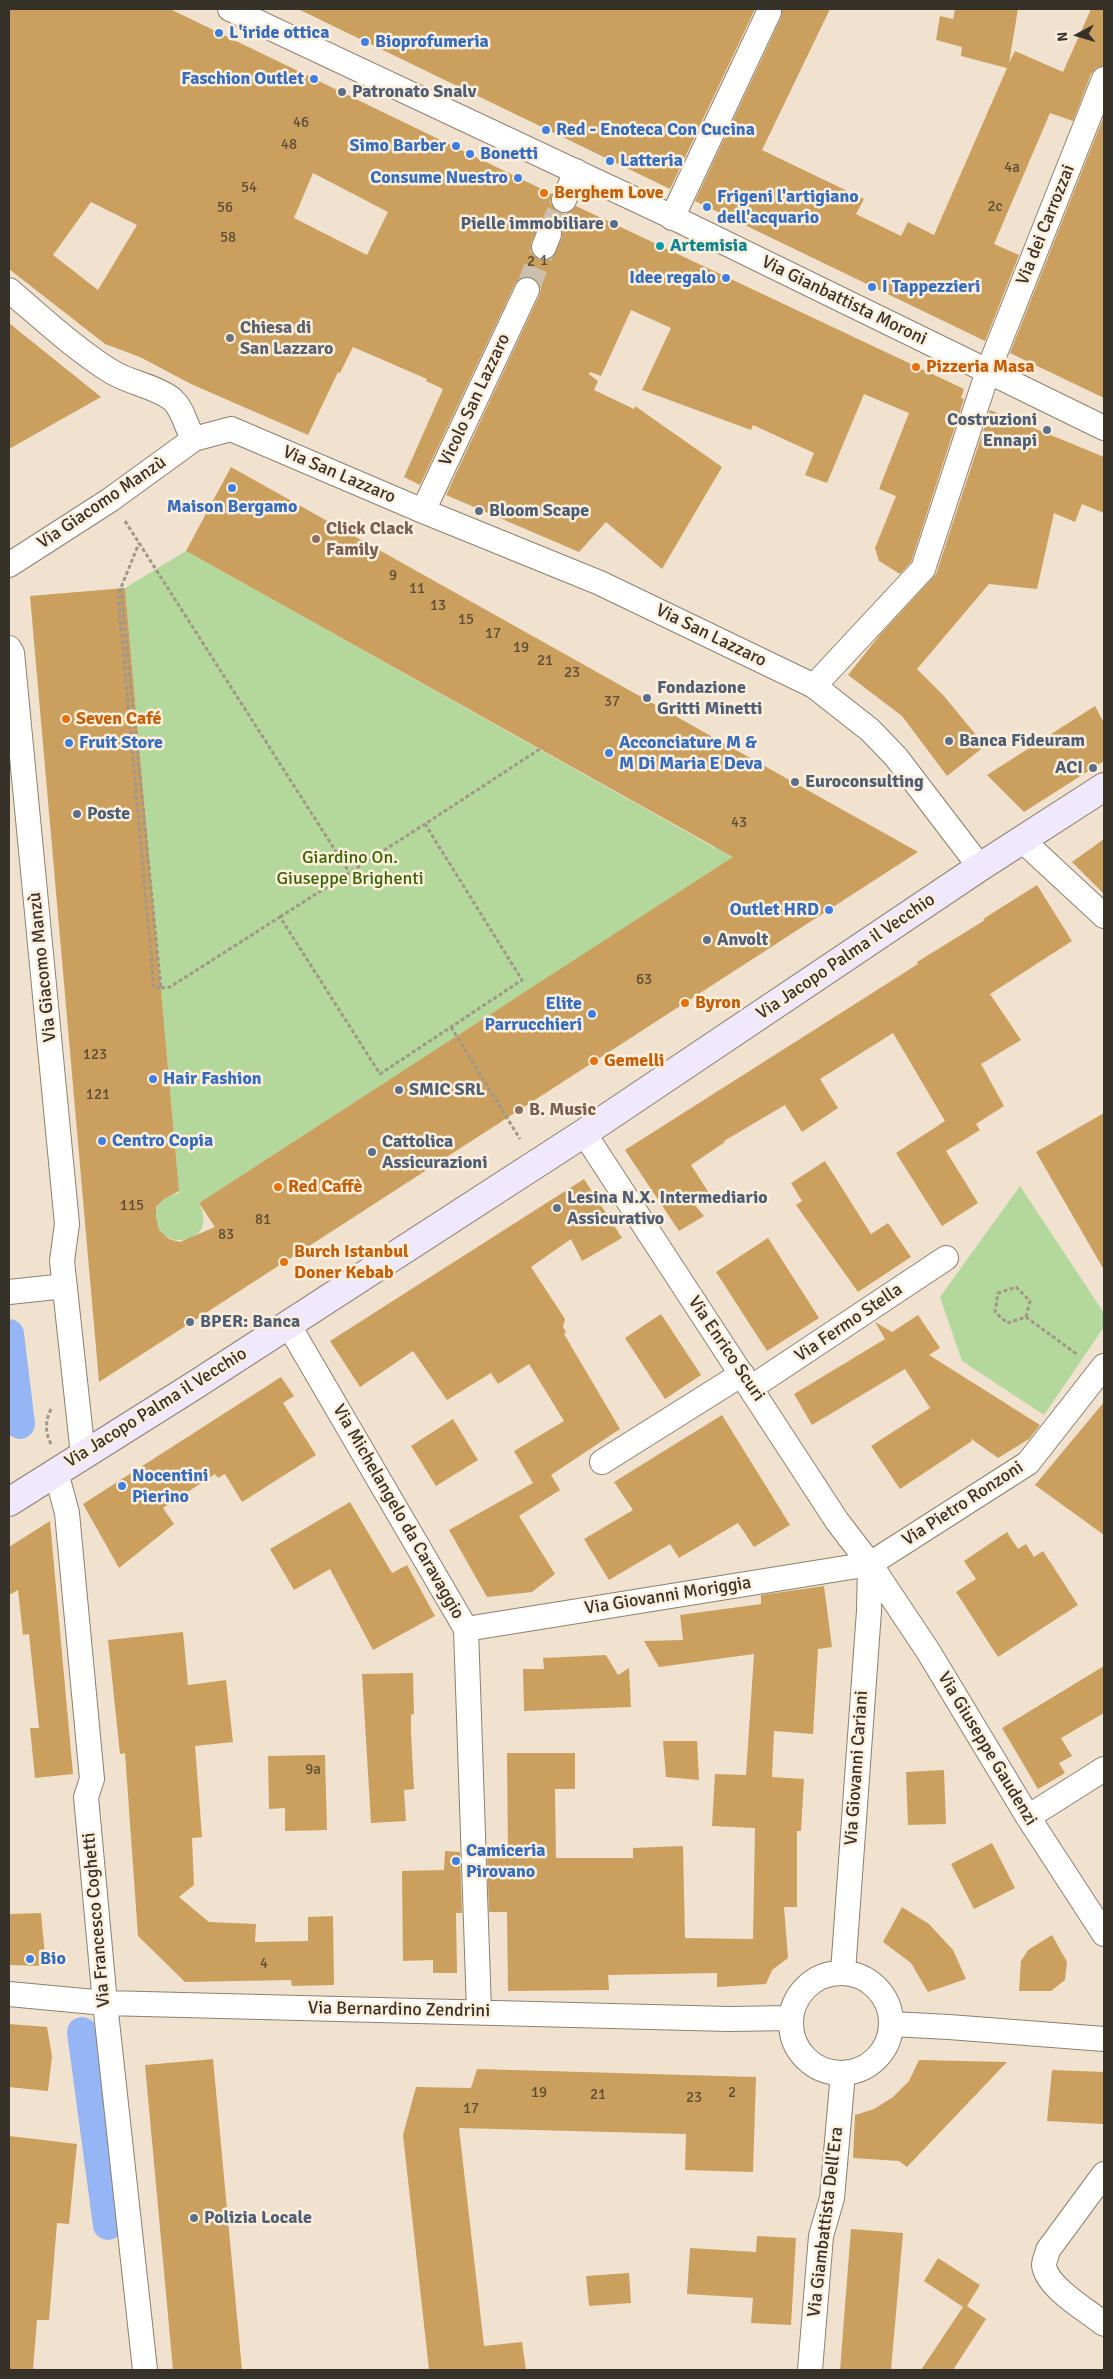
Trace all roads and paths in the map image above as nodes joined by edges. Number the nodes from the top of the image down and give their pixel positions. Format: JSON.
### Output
{"nodes":[{"id":1,"x":230,"y":9,"type":"edge"},
{"id":2,"x":769,"y":12,"type":"dead end"},
{"id":3,"x":1104,"y":79,"type":"edge"},
{"id":4,"x":576,"y":172,"type":"junction"},
{"id":5,"x":564,"y":200,"type":"tunnel mouth"},
{"id":6,"x":672,"y":218,"type":"junction"},
{"id":7,"x":9,"y":290,"type":"edge"},
{"id":8,"x":527,"y":290,"type":"tunnel mouth"},
{"id":9,"x":988,"y":371,"type":"junction"},
{"id":10,"x":1104,"y":428,"type":"edge"},
{"id":11,"x":194,"y":439,"type":"junction"},
{"id":12,"x":110,"y":500,"type":"junction"},
{"id":13,"x":424,"y":511,"type":"junction"},
{"id":14,"x":139,"y":543,"type":"junction"},
{"id":15,"x":9,"y":565,"type":"edge"},
{"id":16,"x":121,"y":588,"type":"junction"},
{"id":17,"x":9,"y":648,"type":"edge"},
{"id":18,"x":814,"y":686,"type":"junction"},
{"id":19,"x":543,"y":747,"type":"dead end"},
{"id":20,"x":1104,"y":787,"type":"edge"},
{"id":21,"x":425,"y":824,"type":"junction"},
{"id":22,"x":1022,"y":840,"type":"junction"},
{"id":23,"x":980,"y":867,"type":"junction"},
{"id":24,"x":350,"y":872,"type":"junction"},
{"id":25,"x":1104,"y":916,"type":"edge"},
{"id":26,"x":280,"y":917,"type":"junction"},
{"id":27,"x":161,"y":988,"type":"junction"},
{"id":28,"x":451,"y":1027,"type":"junction"},
{"id":29,"x":584,"y":1133,"type":"junction"},
{"id":30,"x":536,"y":1164,"type":"junction"},
{"id":31,"x":946,"y":1258,"type":"dead end"},
{"id":32,"x":65,"y":1286,"type":"junction"},
{"id":33,"x":15,"y":1291,"type":"edge"},
{"id":34,"x":1026,"y":1317,"type":"junction"},
{"id":35,"x":288,"y":1324,"type":"junction"},
{"id":36,"x":1102,"y":1368,"type":"edge"},
{"id":37,"x":747,"y":1381,"type":"junction"},
{"id":38,"x":83,"y":1455,"type":"junction"},
{"id":39,"x":602,"y":1462,"type":"dead end"},
{"id":40,"x":56,"y":1472,"type":"junction"},
{"id":41,"x":9,"y":1502,"type":"edge"},
{"id":42,"x":870,"y":1564,"type":"junction"},
{"id":43,"x":466,"y":1629,"type":"junction"},
{"id":44,"x":1104,"y":1769,"type":"edge"},
{"id":45,"x":1028,"y":1817,"type":"junction"},
{"id":46,"x":1104,"y":1934,"type":"edge"},
{"id":47,"x":843,"y":1972,"type":"junction"},
{"id":48,"x":9,"y":1994,"type":"edge"},
{"id":49,"x":105,"y":2004,"type":"junction"},
{"id":50,"x":480,"y":2011,"type":"junction"},
{"id":51,"x":791,"y":2018,"type":"junction"},
{"id":52,"x":892,"y":2024,"type":"junction"},
{"id":53,"x":1104,"y":2039,"type":"edge"},
{"id":54,"x":843,"y":2074,"type":"junction"},
{"id":55,"x":1104,"y":2174,"type":"edge"},
{"id":56,"x":1104,"y":2324,"type":"edge"},
{"id":57,"x":145,"y":2370,"type":"edge"},
{"id":58,"x":810,"y":2370,"type":"edge"}],
"edges":[{"from":1,"to":4,"type":"street","name":"Via Gianbattista Moroni"},
{"from":2,"to":6,"type":"street"},
{"from":3,"to":9,"type":"street","name":"Via dei Carrozzai"},
{"from":4,"to":5,"type":"street"},
{"from":4,"to":6,"type":"street","name":"Via Gianbattista Moroni"},
{"from":6,"to":9,"type":"street","name":"Via Gianbattista Moroni"},
{"from":7,"to":11,"type":"street"},
{"from":8,"to":13,"type":"street","name":"Vicolo San Lazzaro"},
{"from":9,"to":10,"type":"street","name":"Via Gianbattista Moroni"},
{"from":9,"to":18,"type":"street"},
{"from":11,"to":12,"type":"street","name":"Via Giacomo Manzù"},
{"from":11,"to":13,"type":"street","name":"Via San Lazzaro"},
{"from":12,"to":14,"type":"path"},
{"from":12,"to":15,"type":"street","name":"Via Giacomo Manzù"},
{"from":13,"to":18,"type":"street","name":"Via San Lazzaro"},
{"from":14,"to":16,"type":"path"},
{"from":14,"to":24,"type":"path"},
{"from":16,"to":27,"type":"path"},
{"from":16,"to":27,"type":"path"},
{"from":17,"to":32,"type":"street","name":"Via Giacomo Manzù"},
{"from":18,"to":23,"type":"street","name":"Via San Lazzaro"},
{"from":19,"to":21,"type":"path"},
{"from":20,"to":22,"type":"street","name":"Via Jacopo Palma il Vecchio"},
{"from":21,"to":24,"type":"path"},
{"from":21,"to":28,"type":"path"},
{"from":22,"to":23,"type":"street","name":"Via Jacopo Palma il Vecchio"},
{"from":22,"to":25,"type":"street"},
{"from":23,"to":29,"type":"street","name":"Via Jacopo Palma il Vecchio"},
{"from":24,"to":26,"type":"path"},
{"from":26,"to":27,"type":"path"},
{"from":26,"to":28,"type":"path"},
{"from":28,"to":30,"type":"path"},
{"from":29,"to":30,"type":"street","name":"Via Jacopo Palma il Vecchio"},
{"from":29,"to":37,"type":"street","name":"Via Enrico Scuri"},
{"from":30,"to":35,"type":"street","name":"Via Jacopo Palma il Vecchio"},
{"from":31,"to":37,"type":"street","name":"Via Fermo Stella"},
{"from":32,"to":33,"type":"street"},
{"from":32,"to":38,"type":"street","name":"Via Giacomo Manzù"},
{"from":34,"to":34,"type":"path"},
{"from":34,"to":36,"type":"path"},
{"from":35,"to":38,"type":"street","name":"Via Jacopo Palma il Vecchio"},
{"from":35,"to":43,"type":"street","name":"Via Michelangelo da Caravaggio"},
{"from":36,"to":42,"type":"street","name":"Via Pietro Ronzoni"},
{"from":37,"to":39,"type":"street","name":"Via Fermo Stella"},
{"from":37,"to":42,"type":"street","name":"Via Enrico Scuri"},
{"from":38,"to":40,"type":"street","name":"Via Jacopo Palma il Vecchio"},
{"from":40,"to":41,"type":"street","name":"Via Jacopo Palma il Vecchio"},
{"from":40,"to":49,"type":"street","name":"Via Francesco Coghetti"},
{"from":42,"to":43,"type":"street","name":"Via Giovanni Moriggia"},
{"from":42,"to":45,"type":"street","name":"Via Giuseppe Gaudenzi"},
{"from":42,"to":47,"type":"street","name":"Via Giovanni Cariani"},
{"from":43,"to":50,"type":"street","name":"Via Michelangelo da Caravaggio"},
{"from":44,"to":45,"type":"street"},
{"from":45,"to":46,"type":"street","name":"Via Giuseppe Gaudenzi"},
{"from":47,"to":51,"type":"street"},
{"from":47,"to":52,"type":"street"},
{"from":48,"to":49,"type":"street","name":"Via Bernardino Zendrini"},
{"from":49,"to":50,"type":"street","name":"Via Bernardino Zendrini"},
{"from":49,"to":57,"type":"street","name":"Via Francesco Coghetti"},
{"from":50,"to":51,"type":"street","name":"Via Bernardino Zendrini"},
{"from":51,"to":54,"type":"street"},
{"from":52,"to":53,"type":"street"},
{"from":52,"to":54,"type":"street"},
{"from":54,"to":58,"type":"street","name":"Via Giambattista Dell'Era"},
{"from":55,"to":56,"type":"street"}]}
